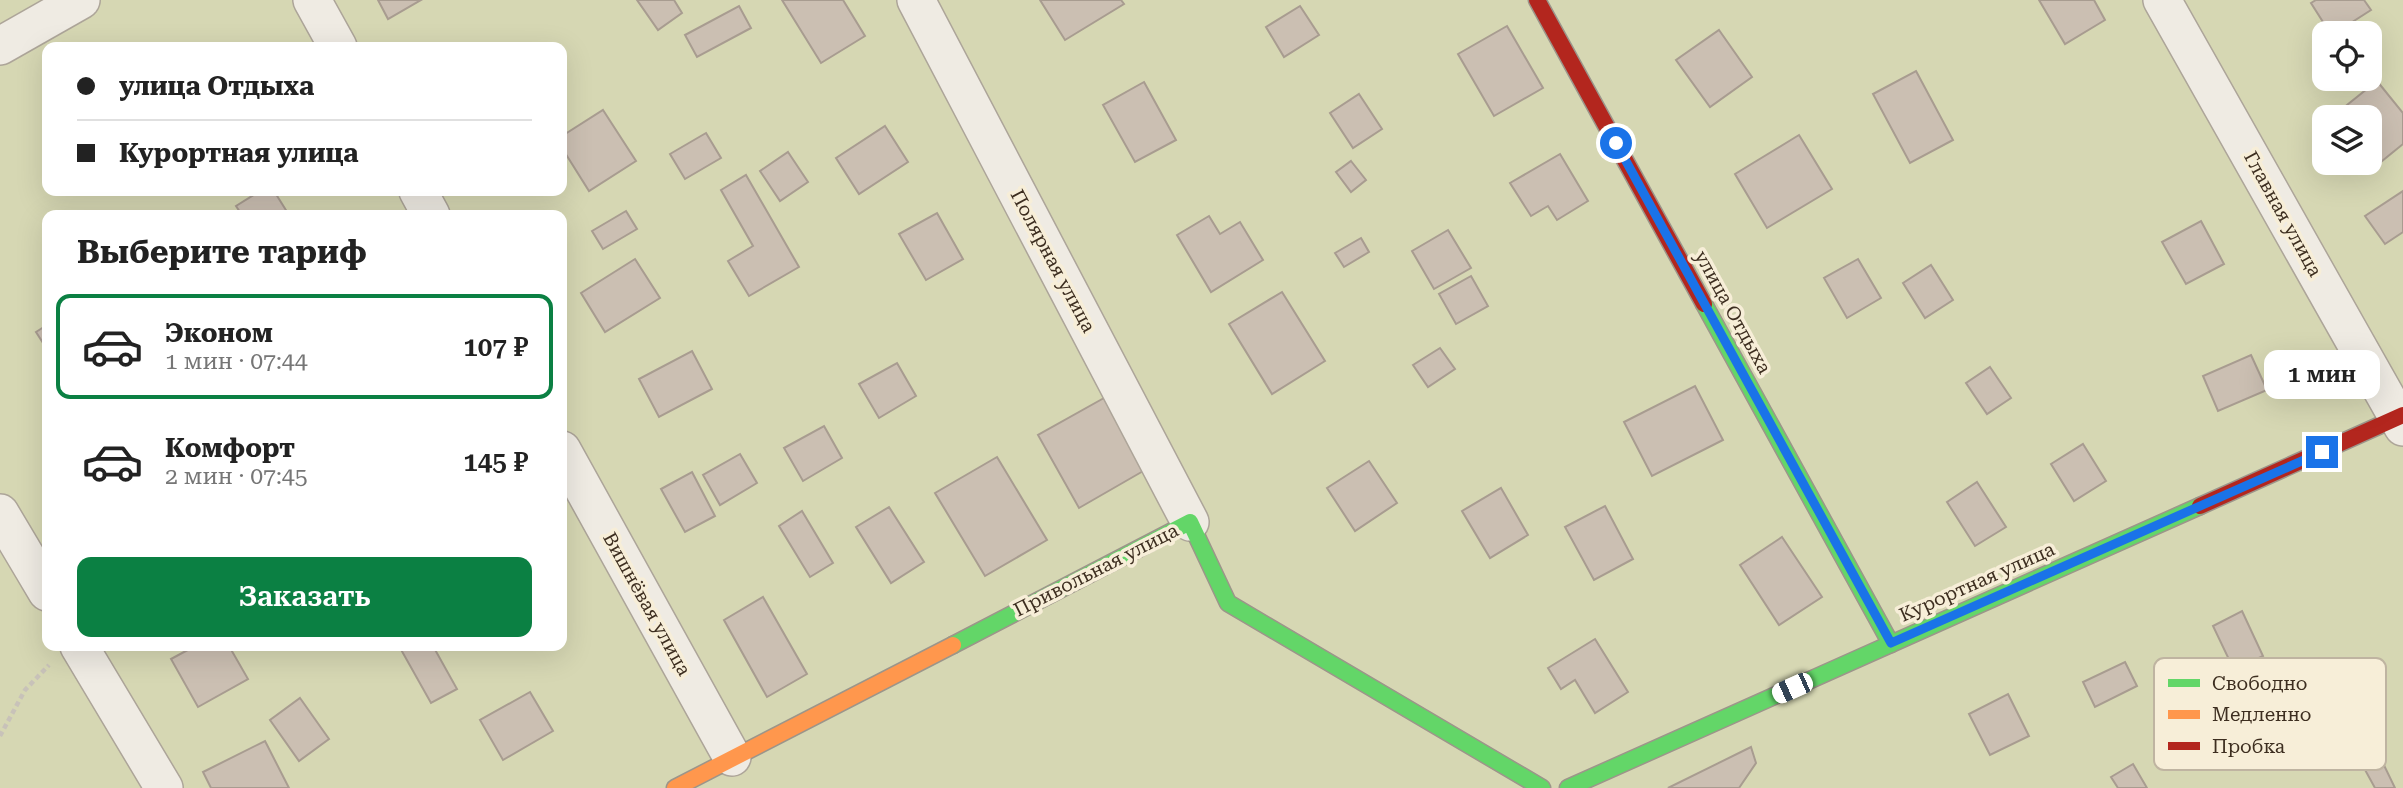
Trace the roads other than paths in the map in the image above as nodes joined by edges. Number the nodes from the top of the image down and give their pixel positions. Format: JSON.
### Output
{"nodes":[{"id":1,"x":81,"y":0,"type":"edge"},
{"id":2,"x":312,"y":0,"type":"edge"},
{"id":3,"x":916,"y":0,"type":"edge"},
{"id":4,"x":1537,"y":0,"type":"edge"},
{"id":5,"x":2162,"y":0,"type":"edge"},
{"id":6,"x":335,"y":42,"type":"edge"},
{"id":7,"x":0,"y":46,"type":"edge"},
{"id":8,"x":2401,"y":420,"type":"edge"},
{"id":9,"x":567,"y":459,"type":"edge"},
{"id":10,"x":0,"y":513,"type":"edge"},
{"id":11,"x":1190,"y":522,"type":"junction"},
{"id":12,"x":42,"y":584,"type":"edge"},
{"id":13,"x":1891,"y":643,"type":"junction"},
{"id":14,"x":65,"y":655,"type":"edge"},
{"id":15,"x":732,"y":757,"type":"junction"},
{"id":16,"x":164,"y":788,"type":"edge"},
{"id":17,"x":675,"y":788,"type":"edge"},
{"id":18,"x":1542,"y":788,"type":"edge"},
{"id":19,"x":1568,"y":788,"type":"edge"}],
"edges":[{"from":1,"to":7,"type":"street"},
{"from":2,"to":6,"type":"street"},
{"from":3,"to":11,"type":"street","name":"Полярная улица"},
{"from":4,"to":13,"type":"street","name":"улица Отдыха"},
{"from":5,"to":8,"type":"street","name":"Главная улица"},
{"from":8,"to":13,"type":"street","name":"Курортная улица"},
{"from":9,"to":15,"type":"street","name":"Вишнёвая улица"},
{"from":10,"to":12,"type":"street"},
{"from":11,"to":15,"type":"street","name":"Привольная улица"},
{"from":11,"to":18,"type":"street","name":"Привольная улица"},
{"from":13,"to":19,"type":"street","name":"Курортная улица"},
{"from":14,"to":16,"type":"street"},
{"from":15,"to":17,"type":"street","name":"Привольная улица"}]}
